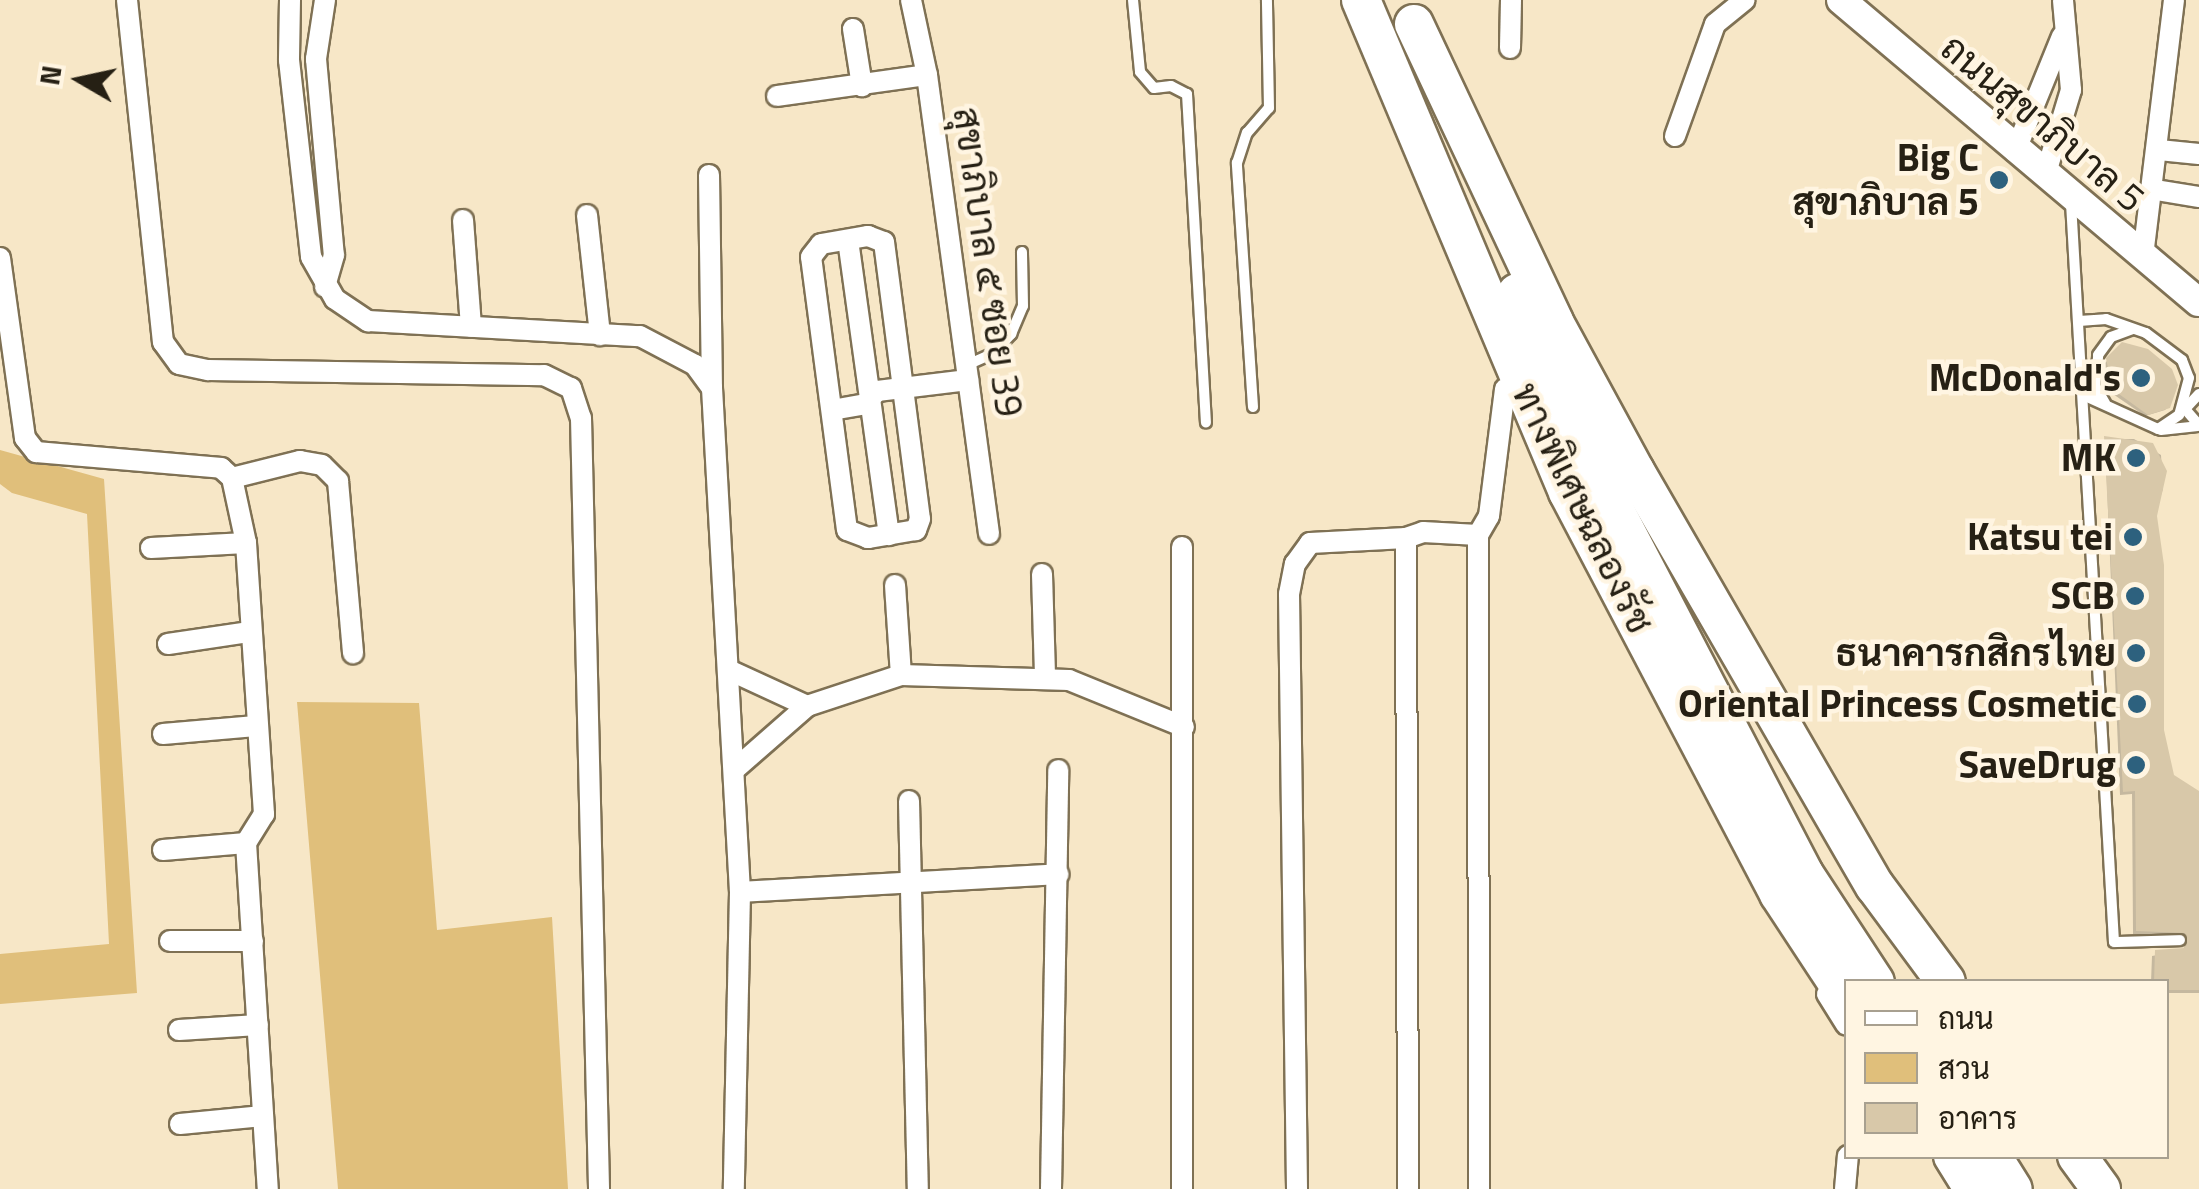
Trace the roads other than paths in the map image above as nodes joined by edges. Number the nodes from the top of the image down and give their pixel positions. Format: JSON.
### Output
{"nodes":[{"id":1,"x":127,"y":0,"type":"edge"},
{"id":2,"x":290,"y":0,"type":"edge"},
{"id":3,"x":325,"y":0,"type":"edge"},
{"id":4,"x":911,"y":0,"type":"edge"},
{"id":5,"x":1133,"y":0,"type":"edge"},
{"id":6,"x":1267,"y":0,"type":"edge"},
{"id":7,"x":1344,"y":0,"type":"edge"},
{"id":8,"x":1361,"y":0,"type":"edge"},
{"id":9,"x":1511,"y":0,"type":"edge"},
{"id":10,"x":1745,"y":0,"type":"edge"},
{"id":11,"x":1841,"y":0,"type":"edge"},
{"id":12,"x":2063,"y":0,"type":"edge"},
{"id":13,"x":2174,"y":0,"type":"edge"},
{"id":14,"x":1409,"y":12,"type":"edge"},
{"id":15,"x":853,"y":29,"type":"dead end"},
{"id":16,"x":2062,"y":36,"type":"junction"},
{"id":17,"x":1510,"y":48,"type":"dead end"},
{"id":18,"x":316,"y":59,"type":"junction"},
{"id":19,"x":289,"y":60,"type":"junction"},
{"id":20,"x":928,"y":76,"type":"junction"},
{"id":21,"x":862,"y":86,"type":"junction"},
{"id":22,"x":777,"y":96,"type":"dead end"},
{"id":23,"x":1675,"y":136,"type":"dead end"},
{"id":24,"x":325,"y":148,"type":"junction"},
{"id":25,"x":2159,"y":150,"type":"junction"},
{"id":26,"x":2016,"y":152,"type":"junction"},
{"id":27,"x":297,"y":153,"type":"junction"},
{"id":28,"x":2199,"y":154,"type":"edge"},
{"id":29,"x":709,"y":175,"type":"dead end"},
{"id":30,"x":2045,"y":176,"type":"junction"},
{"id":31,"x":2156,"y":190,"type":"junction"},
{"id":32,"x":2070,"y":197,"type":"junction"},
{"id":33,"x":2199,"y":197,"type":"edge"},
{"id":34,"x":587,"y":215,"type":"dead end"},
{"id":35,"x":463,"y":220,"type":"dead end"},
{"id":36,"x":848,"y":240,"type":"junction"},
{"id":37,"x":1022,"y":252,"type":"dead end"},
{"id":38,"x":2143,"y":256,"type":"junction"},
{"id":39,"x":0,"y":258,"type":"edge"},
{"id":40,"x":326,"y":286,"type":"junction"},
{"id":41,"x":2199,"y":302,"type":"edge"},
{"id":42,"x":2079,"y":321,"type":"junction"},
{"id":43,"x":470,"y":326,"type":"junction"},
{"id":44,"x":2137,"y":329,"type":"junction"},
{"id":45,"x":600,"y":335,"type":"junction"},
{"id":46,"x":967,"y":373,"type":"junction"},
{"id":47,"x":712,"y":388,"type":"junction"},
{"id":48,"x":904,"y":388,"type":"junction"},
{"id":49,"x":1505,"y":388,"type":"junction"},
{"id":50,"x":2199,"y":394,"type":"edge"},
{"id":51,"x":2083,"y":395,"type":"junction"},
{"id":52,"x":870,"y":400,"type":"junction"},
{"id":53,"x":1254,"y":407,"type":"dead end"},
{"id":54,"x":2109,"y":408,"type":"junction"},
{"id":55,"x":832,"y":410,"type":"junction"},
{"id":56,"x":1206,"y":422,"type":"dead end"},
{"id":57,"x":2199,"y":425,"type":"edge"},
{"id":58,"x":2156,"y":430,"type":"junction"},
{"id":59,"x":2185,"y":430,"type":"junction"},
{"id":60,"x":2199,"y":442,"type":"edge"},
{"id":61,"x":232,"y":478,"type":"junction"},
{"id":62,"x":989,"y":534,"type":"dead end"},
{"id":63,"x":889,"y":535,"type":"junction"},
{"id":64,"x":1478,"y":535,"type":"junction"},
{"id":65,"x":1406,"y":538,"type":"junction"},
{"id":66,"x":246,"y":543,"type":"junction"},
{"id":67,"x":1182,"y":547,"type":"dead end"},
{"id":68,"x":151,"y":548,"type":"dead end"},
{"id":69,"x":1042,"y":574,"type":"dead end"},
{"id":70,"x":895,"y":585,"type":"dead end"},
{"id":71,"x":248,"y":632,"type":"junction"},
{"id":72,"x":168,"y":644,"type":"dead end"},
{"id":73,"x":353,"y":653,"type":"dead end"},
{"id":74,"x":730,"y":671,"type":"junction"},
{"id":75,"x":901,"y":675,"type":"junction"},
{"id":76,"x":1044,"y":676,"type":"junction"},
{"id":77,"x":807,"y":706,"type":"junction"},
{"id":78,"x":256,"y":726,"type":"junction"},
{"id":79,"x":1184,"y":727,"type":"junction"},
{"id":80,"x":163,"y":734,"type":"dead end"},
{"id":81,"x":734,"y":770,"type":"junction"},
{"id":82,"x":1058,"y":770,"type":"dead end"},
{"id":83,"x":910,"y":801,"type":"dead end"},
{"id":84,"x":246,"y":843,"type":"junction"},
{"id":85,"x":163,"y":850,"type":"dead end"},
{"id":86,"x":1058,"y":874,"type":"junction"},
{"id":87,"x":914,"y":885,"type":"junction"},
{"id":88,"x":740,"y":892,"type":"junction"},
{"id":89,"x":2180,"y":940,"type":"dead end"},
{"id":90,"x":170,"y":941,"type":"dead end"},
{"id":91,"x":253,"y":941,"type":"junction"},
{"id":92,"x":1873,"y":979,"type":"edge"},
{"id":93,"x":1944,"y":979,"type":"edge"},
{"id":94,"x":1844,"y":993,"type":"edge"},
{"id":95,"x":1844,"y":1021,"type":"edge"},
{"id":96,"x":258,"y":1025,"type":"junction"},
{"id":97,"x":179,"y":1030,"type":"dead end"},
{"id":98,"x":264,"y":1116,"type":"junction"},
{"id":99,"x":180,"y":1124,"type":"dead end"},
{"id":100,"x":1848,"y":1159,"type":"edge"},
{"id":101,"x":1936,"y":1159,"type":"edge"},
{"id":102,"x":1955,"y":1159,"type":"edge"},
{"id":103,"x":1994,"y":1159,"type":"edge"},
{"id":104,"x":268,"y":1189,"type":"edge"},
{"id":105,"x":600,"y":1189,"type":"edge"},
{"id":106,"x":734,"y":1189,"type":"edge"},
{"id":107,"x":918,"y":1189,"type":"edge"},
{"id":108,"x":1051,"y":1189,"type":"edge"},
{"id":109,"x":1182,"y":1189,"type":"edge"},
{"id":110,"x":1297,"y":1189,"type":"edge"},
{"id":111,"x":1408,"y":1189,"type":"edge"},
{"id":112,"x":1479,"y":1189,"type":"edge"},
{"id":113,"x":1845,"y":1189,"type":"edge"},
{"id":114,"x":1956,"y":1189,"type":"edge"},
{"id":115,"x":1974,"y":1189,"type":"edge"},
{"id":116,"x":2013,"y":1189,"type":"edge"}],
"edges":[{"from":1,"to":105,"type":"street"},
{"from":2,"to":19,"type":"street"},
{"from":3,"to":18,"type":"street"},
{"from":4,"to":20,"type":"street","name":"สุขาภิบาล ๕ ซอย 39"},
{"from":5,"to":56,"type":"lane"},
{"from":6,"to":53,"type":"lane"},
{"from":7,"to":49,"type":"street"},
{"from":8,"to":94,"type":"highway","name":"ทางพิเศษฉลองรัช"},
{"from":9,"to":17,"type":"street"},
{"from":10,"to":23,"type":"street"},
{"from":11,"to":26,"type":"main road","name":"ถนนสุขาภิบาล 5"},
{"from":12,"to":16,"type":"street"},
{"from":13,"to":25,"type":"street"},
{"from":14,"to":92,"type":"highway","name":"ทางพิเศษฉลองรัช"},
{"from":14,"to":93,"type":"highway"},
{"from":15,"to":21,"type":"street"},
{"from":16,"to":26,"type":"street"},
{"from":16,"to":30,"type":"street"},
{"from":18,"to":19,"type":"street"},
{"from":18,"to":24,"type":"street"},
{"from":19,"to":27,"type":"street"},
{"from":20,"to":21,"type":"street"},
{"from":20,"to":46,"type":"street","name":"สุขาภิบาล ๕ ซอย 39"},
{"from":21,"to":22,"type":"street"},
{"from":24,"to":27,"type":"street"},
{"from":24,"to":40,"type":"street"},
{"from":25,"to":28,"type":"street"},
{"from":25,"to":31,"type":"street"},
{"from":26,"to":30,"type":"main road","name":"ถนนสุขาภิบาล 5"},
{"from":27,"to":40,"type":"street"},
{"from":29,"to":47,"type":"street"},
{"from":30,"to":32,"type":"main road","name":"ถนนสุขาภิบาล 5"},
{"from":31,"to":33,"type":"street"},
{"from":31,"to":38,"type":"street"},
{"from":32,"to":38,"type":"main road","name":"ถนนสุขาภิบาล 5"},
{"from":32,"to":42,"type":"lane"},
{"from":34,"to":45,"type":"street"},
{"from":35,"to":43,"type":"street"},
{"from":36,"to":48,"type":"street"},
{"from":36,"to":52,"type":"street"},
{"from":36,"to":55,"type":"street"},
{"from":37,"to":46,"type":"lane"},
{"from":38,"to":41,"type":"main road","name":"ถนนสุขาภิบาล 5"},
{"from":39,"to":61,"type":"street"},
{"from":40,"to":43,"type":"street"},
{"from":42,"to":44,"type":"lane"},
{"from":42,"to":51,"type":"lane"},
{"from":43,"to":45,"type":"street"},
{"from":44,"to":54,"type":"lane"},
{"from":44,"to":58,"type":"lane"},
{"from":45,"to":47,"type":"street"},
{"from":46,"to":48,"type":"street"},
{"from":46,"to":62,"type":"street","name":"สุขาภิบาล ๕ ซอย 39"},
{"from":47,"to":74,"type":"street"},
{"from":48,"to":52,"type":"street"},
{"from":48,"to":63,"type":"street"},
{"from":49,"to":64,"type":"street"},
{"from":49,"to":95,"type":"street"},
{"from":50,"to":57,"type":"lane"},
{"from":51,"to":54,"type":"lane"},
{"from":51,"to":89,"type":"lane"},
{"from":52,"to":55,"type":"street"},
{"from":52,"to":63,"type":"street"},
{"from":54,"to":58,"type":"lane"},
{"from":55,"to":63,"type":"street"},
{"from":57,"to":59,"type":"lane"},
{"from":58,"to":59,"type":"lane"},
{"from":59,"to":60,"type":"lane"},
{"from":61,"to":66,"type":"street"},
{"from":61,"to":73,"type":"street"},
{"from":64,"to":65,"type":"street"},
{"from":64,"to":112,"type":"street"},
{"from":65,"to":110,"type":"street"},
{"from":65,"to":111,"type":"street"},
{"from":66,"to":68,"type":"street"},
{"from":66,"to":71,"type":"street"},
{"from":67,"to":79,"type":"street"},
{"from":69,"to":76,"type":"street"},
{"from":70,"to":75,"type":"street"},
{"from":71,"to":72,"type":"street"},
{"from":71,"to":78,"type":"street"},
{"from":74,"to":77,"type":"street"},
{"from":74,"to":81,"type":"street"},
{"from":75,"to":76,"type":"street"},
{"from":75,"to":77,"type":"street"},
{"from":76,"to":79,"type":"street"},
{"from":77,"to":81,"type":"street"},
{"from":78,"to":80,"type":"street"},
{"from":78,"to":84,"type":"street"},
{"from":79,"to":109,"type":"street"},
{"from":81,"to":88,"type":"street"},
{"from":82,"to":86,"type":"street"},
{"from":83,"to":87,"type":"street"},
{"from":84,"to":85,"type":"street"},
{"from":84,"to":91,"type":"street"},
{"from":86,"to":87,"type":"street"},
{"from":86,"to":108,"type":"street"},
{"from":87,"to":88,"type":"street"},
{"from":87,"to":107,"type":"street"},
{"from":88,"to":106,"type":"street"},
{"from":90,"to":91,"type":"street"},
{"from":91,"to":96,"type":"street"},
{"from":96,"to":97,"type":"street"},
{"from":96,"to":98,"type":"street"},
{"from":98,"to":99,"type":"street"},
{"from":98,"to":104,"type":"street"},
{"from":100,"to":113,"type":"street"},
{"from":101,"to":114,"type":"street"},
{"from":102,"to":115,"type":"highway"},
{"from":103,"to":116,"type":"highway"}]}
